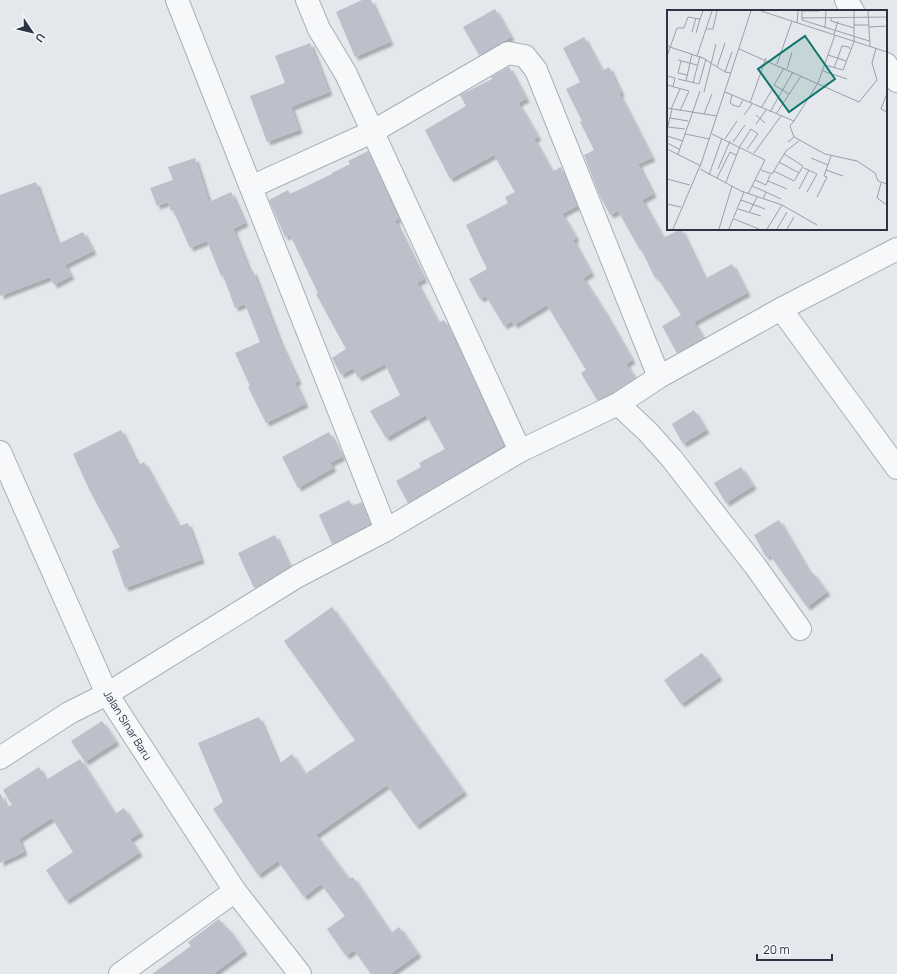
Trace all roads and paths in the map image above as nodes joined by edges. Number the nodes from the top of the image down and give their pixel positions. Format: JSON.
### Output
{"nodes":[{"id":1,"x":177,"y":0,"type":"edge"},
{"id":2,"x":306,"y":0,"type":"edge"},
{"id":3,"x":846,"y":0,"type":"edge"},
{"id":4,"x":852,"y":10,"type":"edge"},
{"id":5,"x":887,"y":66,"type":"edge"},
{"id":6,"x":897,"y":81,"type":"edge"},
{"id":7,"x":372,"y":132,"type":"junction"},
{"id":8,"x":251,"y":188,"type":"junction"},
{"id":9,"x":897,"y":249,"type":"edge"},
{"id":10,"x":781,"y":309,"type":"junction"},
{"id":11,"x":659,"y":377,"type":"junction"},
{"id":12,"x":618,"y":404,"type":"junction"},
{"id":13,"x":0,"y":452,"type":"edge"},
{"id":14,"x":520,"y":452,"type":"junction"},
{"id":15,"x":897,"y":468,"type":"edge"},
{"id":16,"x":386,"y":530,"type":"junction"},
{"id":17,"x":800,"y":629,"type":"dead end"},
{"id":18,"x":108,"y":694,"type":"junction"},
{"id":19,"x":0,"y":758,"type":"edge"},
{"id":20,"x":235,"y":891,"type":"junction"},
{"id":21,"x":294,"y":972,"type":"edge"},
{"id":22,"x":120,"y":974,"type":"edge"}],
"edges":[{"from":1,"to":8,"type":"street"},
{"from":2,"to":7,"type":"street"},
{"from":3,"to":4,"type":"street"},
{"from":5,"to":6,"type":"street"},
{"from":7,"to":8,"type":"street"},
{"from":7,"to":11,"type":"street"},
{"from":7,"to":14,"type":"street"},
{"from":8,"to":16,"type":"street"},
{"from":9,"to":10,"type":"street"},
{"from":10,"to":11,"type":"street"},
{"from":10,"to":15,"type":"street"},
{"from":11,"to":12,"type":"street"},
{"from":12,"to":14,"type":"street"},
{"from":12,"to":17,"type":"street"},
{"from":13,"to":18,"type":"street","name":"Jalan Sinar Baru"},
{"from":14,"to":16,"type":"street"},
{"from":16,"to":18,"type":"street"},
{"from":18,"to":19,"type":"street"},
{"from":18,"to":20,"type":"street","name":"Jalan Sinar Baru"},
{"from":20,"to":21,"type":"street","name":"Jalan Sinar Baru"},
{"from":20,"to":22,"type":"street"}]}
